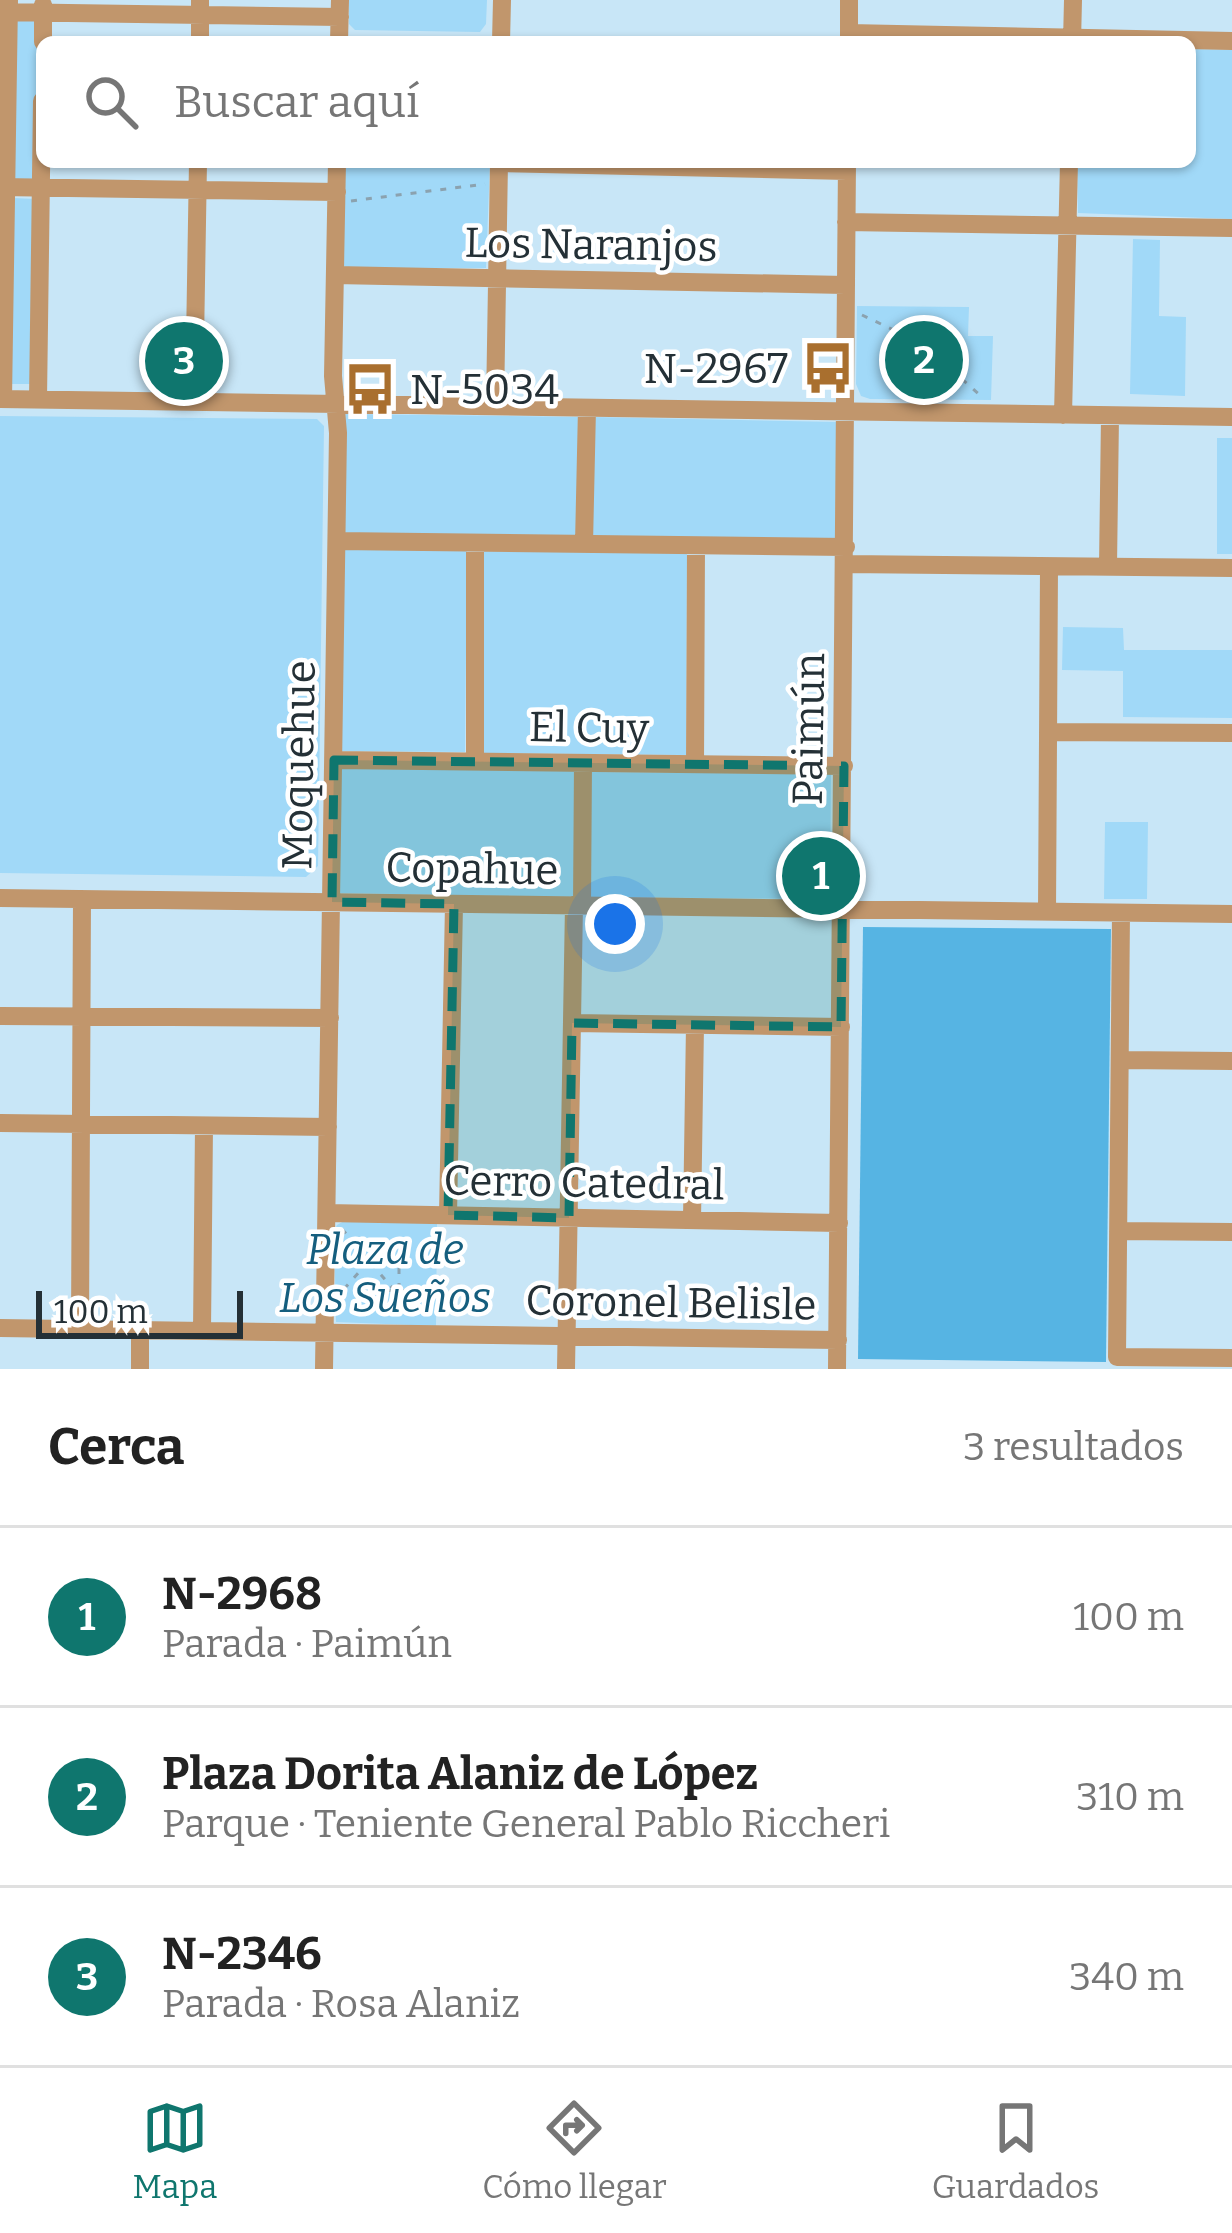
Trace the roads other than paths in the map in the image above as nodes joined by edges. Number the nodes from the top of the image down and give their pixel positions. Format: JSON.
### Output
{"nodes":[{"id":1,"x":502,"y":0,"type":"edge"},
{"id":2,"x":850,"y":0,"type":"edge"},
{"id":3,"x":1073,"y":0,"type":"edge"},
{"id":4,"x":43,"y":6,"type":"edge"},
{"id":5,"x":6,"y":8,"type":"edge"},
{"id":6,"x":200,"y":8,"type":"edge"},
{"id":7,"x":340,"y":9,"type":"edge"},
{"id":8,"x":501,"y":36,"type":"edge"},
{"id":9,"x":849,"y":36,"type":"edge"},
{"id":10,"x":1072,"y":36,"type":"edge"},
{"id":11,"x":1196,"y":41,"type":"edge"},
{"id":12,"x":1232,"y":41,"type":"edge"},
{"id":13,"x":41,"y":168,"type":"edge"},
{"id":14,"x":198,"y":168,"type":"edge"},
{"id":15,"x":338,"y":168,"type":"edge"},
{"id":16,"x":500,"y":168,"type":"edge"},
{"id":17,"x":847,"y":168,"type":"edge"},
{"id":18,"x":1069,"y":168,"type":"edge"},
{"id":19,"x":3,"y":187,"type":"edge"},
{"id":20,"x":41,"y":188,"type":"junction"},
{"id":21,"x":198,"y":190,"type":"junction"},
{"id":22,"x":340,"y":197,"type":"junction"},
{"id":23,"x":846,"y":222,"type":"junction"},
{"id":24,"x":1068,"y":225,"type":"junction"},
{"id":25,"x":1232,"y":228,"type":"edge"},
{"id":26,"x":335,"y":275,"type":"junction"},
{"id":27,"x":498,"y":278,"type":"junction"},
{"id":28,"x":845,"y":285,"type":"junction"},
{"id":29,"x":2,"y":399,"type":"edge"},
{"id":30,"x":38,"y":400,"type":"junction"},
{"id":31,"x":194,"y":402,"type":"junction"},
{"id":32,"x":336,"y":404,"type":"junction"},
{"id":33,"x":495,"y":406,"type":"junction"},
{"id":34,"x":586,"y":408,"type":"junction"},
{"id":35,"x":848,"y":412,"type":"junction"},
{"id":36,"x":1064,"y":415,"type":"junction"},
{"id":37,"x":1110,"y":416,"type":"junction"},
{"id":38,"x":1232,"y":418,"type":"edge"},
{"id":39,"x":337,"y":541,"type":"junction"},
{"id":40,"x":476,"y":543,"type":"junction"},
{"id":41,"x":584,"y":544,"type":"junction"},
{"id":42,"x":696,"y":545,"type":"junction"},
{"id":43,"x":846,"y":556,"type":"junction"},
{"id":44,"x":1049,"y":566,"type":"junction"},
{"id":45,"x":1108,"y":567,"type":"junction"},
{"id":46,"x":1232,"y":568,"type":"edge"},
{"id":47,"x":1048,"y":732,"type":"junction"},
{"id":48,"x":1232,"y":733,"type":"edge"},
{"id":49,"x":334,"y":760,"type":"junction"},
{"id":50,"x":475,"y":762,"type":"junction"},
{"id":51,"x":583,"y":763,"type":"junction"},
{"id":52,"x":695,"y":764,"type":"junction"},
{"id":53,"x":844,"y":766,"type":"junction"},
{"id":54,"x":0,"y":898,"type":"edge"},
{"id":55,"x":82,"y":899,"type":"junction"},
{"id":56,"x":332,"y":902,"type":"junction"},
{"id":57,"x":454,"y":904,"type":"junction"},
{"id":58,"x":578,"y":905,"type":"junction"},
{"id":59,"x":842,"y":909,"type":"junction"},
{"id":60,"x":1047,"y":912,"type":"junction"},
{"id":61,"x":1121,"y":913,"type":"junction"},
{"id":62,"x":1232,"y":914,"type":"edge"},
{"id":63,"x":0,"y":1016,"type":"edge"},
{"id":64,"x":82,"y":1016,"type":"junction"},
{"id":65,"x":330,"y":1018,"type":"junction"},
{"id":66,"x":572,"y":1023,"type":"junction"},
{"id":67,"x":695,"y":1025,"type":"junction"},
{"id":68,"x":841,"y":1027,"type":"junction"},
{"id":69,"x":1120,"y":1060,"type":"junction"},
{"id":70,"x":1232,"y":1061,"type":"edge"},
{"id":71,"x":0,"y":1123,"type":"edge"},
{"id":72,"x":81,"y":1124,"type":"junction"},
{"id":73,"x":204,"y":1126,"type":"junction"},
{"id":74,"x":328,"y":1127,"type":"junction"},
{"id":75,"x":448,"y":1215,"type":"junction"},
{"id":76,"x":569,"y":1218,"type":"junction"},
{"id":77,"x":692,"y":1220,"type":"junction"},
{"id":78,"x":839,"y":1222,"type":"junction"},
{"id":79,"x":337,"y":1224,"type":"junction"},
{"id":80,"x":1118,"y":1231,"type":"junction"},
{"id":81,"x":1232,"y":1232,"type":"edge"},
{"id":82,"x":0,"y":1328,"type":"edge"},
{"id":83,"x":80,"y":1329,"type":"junction"},
{"id":84,"x":140,"y":1330,"type":"junction"},
{"id":85,"x":202,"y":1331,"type":"junction"},
{"id":86,"x":325,"y":1333,"type":"junction"},
{"id":87,"x":567,"y":1336,"type":"junction"},
{"id":88,"x":838,"y":1340,"type":"junction"},
{"id":89,"x":1232,"y":1358,"type":"edge"},
{"id":90,"x":140,"y":1369,"type":"edge"},
{"id":91,"x":324,"y":1369,"type":"edge"},
{"id":92,"x":566,"y":1369,"type":"edge"},
{"id":93,"x":838,"y":1369,"type":"edge"}],
"edges":[{"from":1,"to":8,"type":"street"},
{"from":2,"to":9,"type":"street"},
{"from":3,"to":10,"type":"street"},
{"from":4,"to":5,"type":"street"},
{"from":4,"to":6,"type":"street"},
{"from":5,"to":19,"type":"street"},
{"from":6,"to":7,"type":"street"},
{"from":11,"to":12,"type":"street"},
{"from":13,"to":20,"type":"street"},
{"from":14,"to":21,"type":"street"},
{"from":15,"to":22,"type":"street","name":"Moquehue"},
{"from":16,"to":27,"type":"street"},
{"from":17,"to":23,"type":"street","name":"Paimún"},
{"from":18,"to":24,"type":"street"},
{"from":19,"to":20,"type":"street"},
{"from":19,"to":29,"type":"street"},
{"from":20,"to":21,"type":"street"},
{"from":20,"to":30,"type":"street"},
{"from":21,"to":22,"type":"street"},
{"from":21,"to":31,"type":"street"},
{"from":22,"to":26,"type":"street","name":"Moquehue"},
{"from":23,"to":24,"type":"street"},
{"from":23,"to":28,"type":"street","name":"Paimún"},
{"from":24,"to":25,"type":"street"},
{"from":24,"to":36,"type":"street"},
{"from":26,"to":27,"type":"street","name":"Los Naranjos"},
{"from":26,"to":32,"type":"street","name":"Moquehue"},
{"from":27,"to":28,"type":"street","name":"Los Naranjos"},
{"from":27,"to":33,"type":"street"},
{"from":28,"to":35,"type":"street","name":"Paimún"},
{"from":29,"to":30,"type":"street"},
{"from":30,"to":31,"type":"street"},
{"from":31,"to":32,"type":"street"},
{"from":32,"to":33,"type":"street"},
{"from":32,"to":39,"type":"street","name":"Moquehue"},
{"from":33,"to":34,"type":"street"},
{"from":34,"to":35,"type":"street"},
{"from":34,"to":41,"type":"street"},
{"from":35,"to":36,"type":"street"},
{"from":35,"to":43,"type":"street","name":"Paimún"},
{"from":36,"to":37,"type":"street"},
{"from":37,"to":38,"type":"street"},
{"from":37,"to":45,"type":"street"},
{"from":39,"to":40,"type":"street"},
{"from":39,"to":49,"type":"street","name":"Moquehue"},
{"from":40,"to":41,"type":"street"},
{"from":40,"to":50,"type":"street"},
{"from":41,"to":42,"type":"street"},
{"from":42,"to":43,"type":"street"},
{"from":42,"to":52,"type":"street"},
{"from":43,"to":44,"type":"street"},
{"from":43,"to":53,"type":"street","name":"Paimún"},
{"from":44,"to":45,"type":"street"},
{"from":44,"to":47,"type":"street"},
{"from":45,"to":46,"type":"street"},
{"from":47,"to":48,"type":"street"},
{"from":47,"to":60,"type":"street"},
{"from":49,"to":50,"type":"street","name":"El Cuy"},
{"from":49,"to":56,"type":"street","name":"Moquehue"},
{"from":50,"to":51,"type":"street","name":"El Cuy"},
{"from":51,"to":52,"type":"street","name":"El Cuy"},
{"from":51,"to":58,"type":"street"},
{"from":52,"to":53,"type":"street","name":"El Cuy"},
{"from":53,"to":59,"type":"street","name":"Paimún"},
{"from":54,"to":55,"type":"street","name":"Copahue"},
{"from":55,"to":56,"type":"street","name":"Copahue"},
{"from":55,"to":64,"type":"street"},
{"from":56,"to":57,"type":"street","name":"Copahue"},
{"from":56,"to":65,"type":"street","name":"Moquehue"},
{"from":57,"to":58,"type":"street","name":"Copahue"},
{"from":57,"to":75,"type":"street"},
{"from":58,"to":59,"type":"street","name":"Copahue"},
{"from":58,"to":66,"type":"street"},
{"from":59,"to":60,"type":"street","name":"Copahue"},
{"from":59,"to":68,"type":"street","name":"Paimún"},
{"from":60,"to":61,"type":"street","name":"Copahue"},
{"from":61,"to":62,"type":"street","name":"Copahue"},
{"from":61,"to":69,"type":"street"},
{"from":63,"to":64,"type":"street"},
{"from":64,"to":65,"type":"street"},
{"from":64,"to":72,"type":"street"},
{"from":65,"to":74,"type":"street","name":"Moquehue"},
{"from":66,"to":67,"type":"street"},
{"from":66,"to":76,"type":"street"},
{"from":67,"to":68,"type":"street"},
{"from":67,"to":77,"type":"street"},
{"from":68,"to":78,"type":"street","name":"Paimún"},
{"from":69,"to":70,"type":"street"},
{"from":69,"to":80,"type":"street"},
{"from":71,"to":72,"type":"street"},
{"from":72,"to":73,"type":"street"},
{"from":72,"to":83,"type":"street"},
{"from":73,"to":74,"type":"street"},
{"from":73,"to":85,"type":"street"},
{"from":74,"to":79,"type":"street","name":"Moquehue"},
{"from":75,"to":76,"type":"street","name":"Cerro Catedral"},
{"from":75,"to":79,"type":"street","name":"Cerro Catedral"},
{"from":76,"to":77,"type":"street","name":"Cerro Catedral"},
{"from":76,"to":87,"type":"street"},
{"from":77,"to":78,"type":"street","name":"Cerro Catedral"},
{"from":78,"to":88,"type":"street","name":"Paimún"},
{"from":79,"to":86,"type":"street","name":"Moquehue"},
{"from":80,"to":81,"type":"street"},
{"from":80,"to":89,"type":"street"},
{"from":82,"to":83,"type":"street","name":"Coronel Belisle"},
{"from":83,"to":84,"type":"street","name":"Coronel Belisle"},
{"from":84,"to":85,"type":"street","name":"Coronel Belisle"},
{"from":84,"to":90,"type":"street"},
{"from":85,"to":86,"type":"street","name":"Coronel Belisle"},
{"from":86,"to":87,"type":"street","name":"Coronel Belisle"},
{"from":86,"to":91,"type":"street","name":"Moquehue"},
{"from":87,"to":88,"type":"street","name":"Coronel Belisle"},
{"from":87,"to":92,"type":"street"},
{"from":88,"to":93,"type":"street","name":"Paimún"}]}
